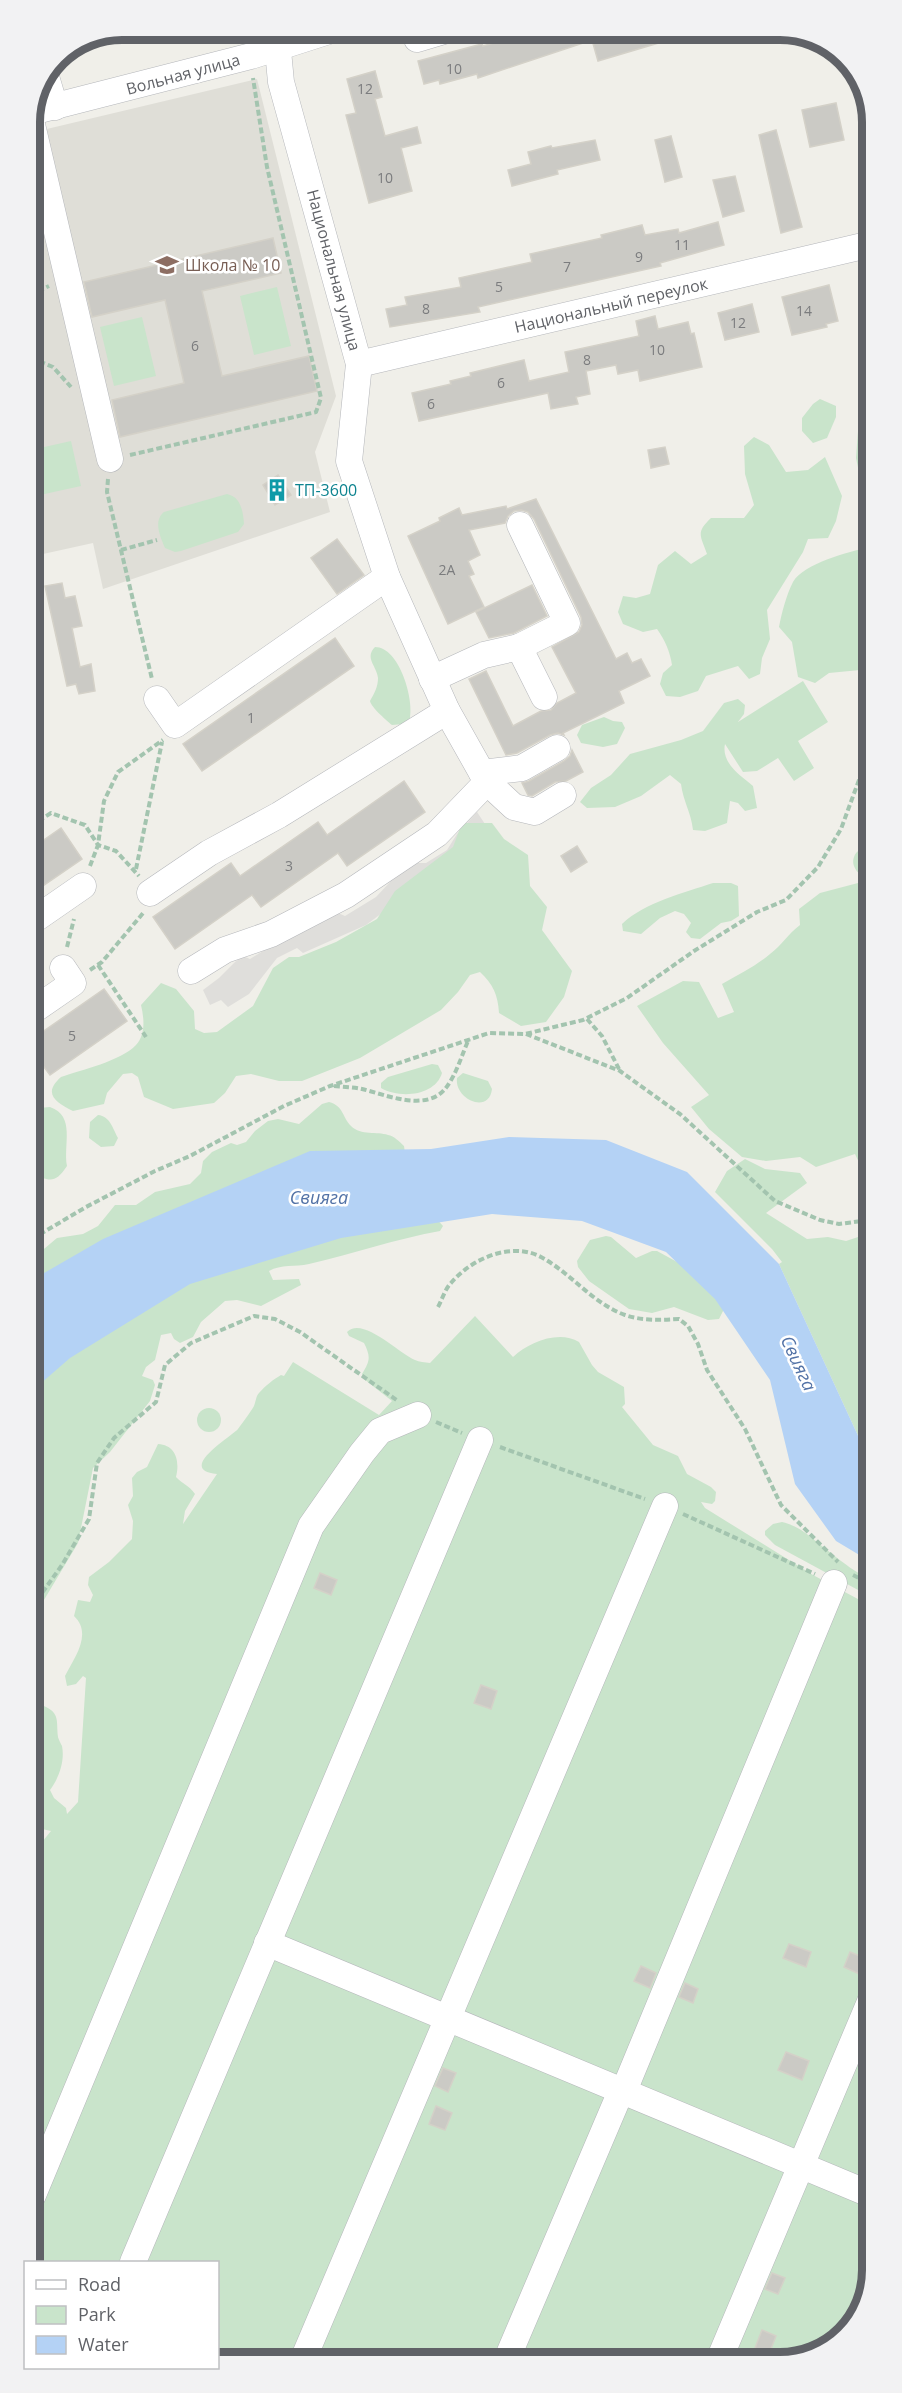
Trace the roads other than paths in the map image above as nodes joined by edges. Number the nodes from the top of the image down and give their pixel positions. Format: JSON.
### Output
{"nodes":[{"id":1,"x":270,"y":41,"type":"edge"},
{"id":2,"x":276,"y":41,"type":"edge"},
{"id":3,"x":42,"y":111,"type":"edge"},
{"id":4,"x":41,"y":122,"type":"edge"},
{"id":5,"x":862,"y":246,"type":"edge"},
{"id":6,"x":359,"y":364,"type":"junction"},
{"id":7,"x":110,"y":459,"type":"road end"},
{"id":8,"x":520,"y":525,"type":"dead end"},
{"id":9,"x":387,"y":577,"type":"junction"},
{"id":10,"x":519,"y":646,"type":"junction"},
{"id":11,"x":432,"y":679,"type":"junction"},
{"id":12,"x":544,"y":697,"type":"dead end"},
{"id":13,"x":157,"y":699,"type":"road end"},
{"id":14,"x":447,"y":711,"type":"junction"},
{"id":15,"x":557,"y":748,"type":"dead end"},
{"id":16,"x":485,"y":777,"type":"junction"},
{"id":17,"x":563,"y":795,"type":"dead end"},
{"id":18,"x":83,"y":886,"type":"dead end"},
{"id":19,"x":150,"y":893,"type":"road end"},
{"id":20,"x":41,"y":915,"type":"edge"},
{"id":21,"x":191,"y":971,"type":"dead end"},
{"id":22,"x":68,"y":976,"type":"road end"},
{"id":23,"x":41,"y":1003,"type":"edge"},
{"id":24,"x":418,"y":1415,"type":"dead end"},
{"id":25,"x":480,"y":1440,"type":"dead end"},
{"id":26,"x":665,"y":1506,"type":"dead end"},
{"id":27,"x":840,"y":1572,"type":"road end"},
{"id":28,"x":267,"y":1943,"type":"junction"},
{"id":29,"x":447,"y":2018,"type":"junction"},
{"id":30,"x":862,"y":2021,"type":"edge"},
{"id":31,"x":621,"y":2091,"type":"junction"},
{"id":32,"x":801,"y":2166,"type":"junction"},
{"id":33,"x":41,"y":2176,"type":"edge"},
{"id":34,"x":862,"y":2191,"type":"edge"},
{"id":35,"x":133,"y":2261,"type":"edge"},
{"id":36,"x":306,"y":2352,"type":"edge"},
{"id":37,"x":510,"y":2352,"type":"edge"},
{"id":38,"x":722,"y":2352,"type":"edge"}],
"edges":[{"from":1,"to":3,"type":"street","name":"Вольная улица"},
{"from":2,"to":6,"type":"street","name":"Национальная улица"},
{"from":4,"to":7,"type":"street"},
{"from":5,"to":6,"type":"street","name":"Национальный переулок"},
{"from":6,"to":9,"type":"street","name":"Национальная улица"},
{"from":8,"to":10,"type":"street"},
{"from":9,"to":11,"type":"street","name":"Национальная улица"},
{"from":9,"to":13,"type":"street"},
{"from":10,"to":11,"type":"street"},
{"from":10,"to":12,"type":"street"},
{"from":11,"to":14,"type":"street","name":"Национальная улица"},
{"from":14,"to":16,"type":"street","name":"Национальная улица"},
{"from":14,"to":19,"type":"street"},
{"from":15,"to":16,"type":"street"},
{"from":16,"to":17,"type":"street","name":"Национальная улица"},
{"from":16,"to":21,"type":"street"},
{"from":18,"to":20,"type":"street"},
{"from":22,"to":23,"type":"street"},
{"from":24,"to":33,"type":"street"},
{"from":25,"to":28,"type":"street"},
{"from":26,"to":29,"type":"street"},
{"from":27,"to":31,"type":"street"},
{"from":28,"to":29,"type":"street"},
{"from":28,"to":35,"type":"street"},
{"from":29,"to":31,"type":"street"},
{"from":29,"to":36,"type":"street"},
{"from":30,"to":32,"type":"street"},
{"from":31,"to":32,"type":"street"},
{"from":31,"to":37,"type":"street"},
{"from":32,"to":34,"type":"street"},
{"from":32,"to":38,"type":"street"}]}
